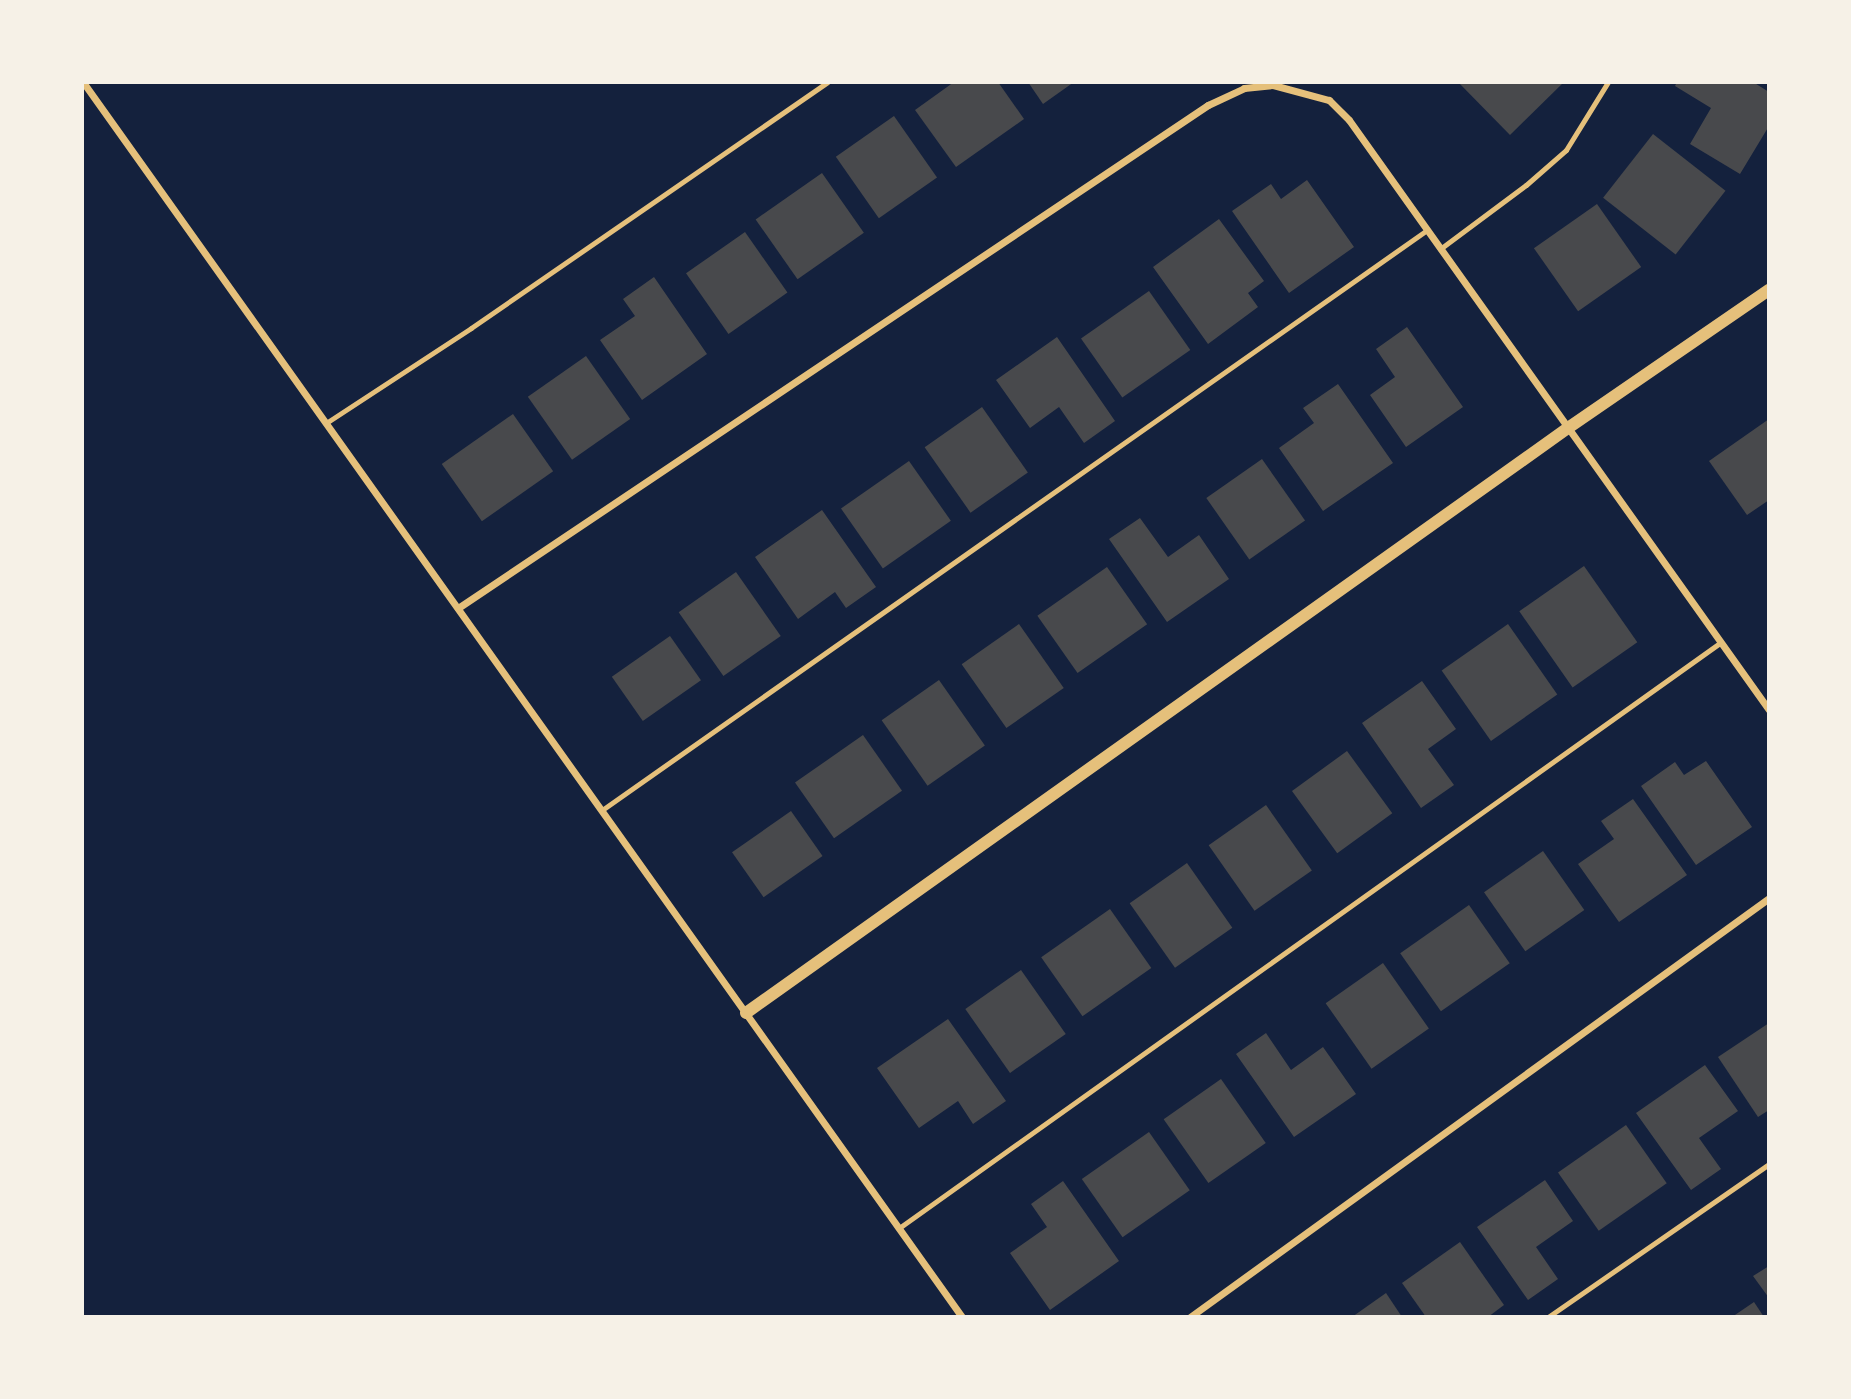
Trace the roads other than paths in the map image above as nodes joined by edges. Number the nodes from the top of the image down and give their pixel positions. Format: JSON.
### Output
{"nodes":[{"id":1,"x":83,"y":82,"type":"edge"},
{"id":2,"x":827,"y":82,"type":"edge"},
{"id":3,"x":1608,"y":82,"type":"edge"},
{"id":4,"x":1427,"y":230,"type":"junction"},
{"id":5,"x":1440,"y":249,"type":"junction"},
{"id":6,"x":1769,"y":290,"type":"edge"},
{"id":7,"x":327,"y":423,"type":"junction"},
{"id":8,"x":1568,"y":428,"type":"junction"},
{"id":9,"x":458,"y":608,"type":"junction"},
{"id":10,"x":1721,"y":642,"type":"junction"},
{"id":11,"x":1769,"y":710,"type":"edge"},
{"id":12,"x":602,"y":810,"type":"junction"},
{"id":13,"x":1769,"y":898,"type":"edge"},
{"id":14,"x":746,"y":1013,"type":"junction"},
{"id":15,"x":1769,"y":1164,"type":"edge"},
{"id":16,"x":899,"y":1228,"type":"junction"},
{"id":17,"x":962,"y":1317,"type":"edge"},
{"id":18,"x":1190,"y":1317,"type":"edge"},
{"id":19,"x":1548,"y":1317,"type":"edge"}],
"edges":[{"from":1,"to":7,"type":"street"},
{"from":2,"to":7,"type":"lane"},
{"from":3,"to":5,"type":"lane"},
{"from":4,"to":5,"type":"street"},
{"from":4,"to":9,"type":"street"},
{"from":4,"to":12,"type":"lane"},
{"from":5,"to":8,"type":"street"},
{"from":6,"to":8,"type":"street"},
{"from":7,"to":9,"type":"street"},
{"from":8,"to":10,"type":"street"},
{"from":8,"to":14,"type":"street"},
{"from":9,"to":12,"type":"street"},
{"from":10,"to":11,"type":"street"},
{"from":10,"to":16,"type":"lane"},
{"from":12,"to":14,"type":"street"},
{"from":13,"to":18,"type":"street"},
{"from":14,"to":16,"type":"street"},
{"from":15,"to":19,"type":"lane"},
{"from":16,"to":17,"type":"street"}]}
